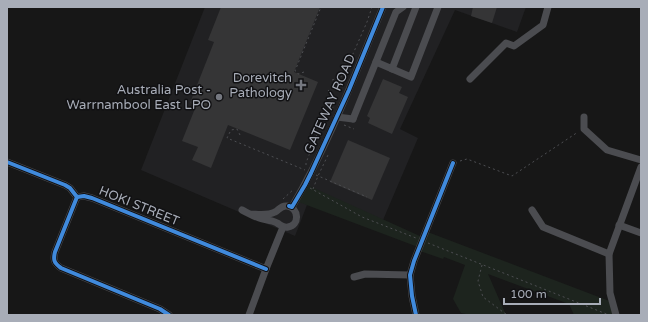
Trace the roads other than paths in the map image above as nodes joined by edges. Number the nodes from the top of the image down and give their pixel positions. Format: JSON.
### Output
{"nodes":[{"id":1,"x":383,"y":7,"type":"edge"},
{"id":2,"x":403,"y":7,"type":"edge"},
{"id":3,"x":415,"y":7,"type":"edge"},
{"id":4,"x":438,"y":7,"type":"edge"},
{"id":5,"x":548,"y":7,"type":"edge"},
{"id":6,"x":376,"y":62,"type":"junction"},
{"id":7,"x":392,"y":69,"type":"junction"},
{"id":8,"x":470,"y":80,"type":"dead end"},
{"id":9,"x":341,"y":109,"type":"junction"},
{"id":10,"x":334,"y":116,"type":"junction"},
{"id":11,"x":584,"y":117,"type":"dead end"},
{"id":12,"x":353,"y":119,"type":"junction"},
{"id":13,"x":641,"y":160,"type":"edge"},
{"id":14,"x":7,"y":162,"type":"edge"},
{"id":15,"x":453,"y":163,"type":"road end"},
{"id":16,"x":641,"y":167,"type":"edge"},
{"id":17,"x":77,"y":197,"type":"junction"},
{"id":18,"x":292,"y":207,"type":"junction"},
{"id":19,"x":242,"y":210,"type":"dead end"},
{"id":20,"x":532,"y":210,"type":"dead end"},
{"id":21,"x":276,"y":212,"type":"junction"},
{"id":22,"x":250,"y":214,"type":"junction"},
{"id":23,"x":280,"y":225,"type":"junction"},
{"id":24,"x":620,"y":225,"type":"junction"},
{"id":25,"x":641,"y":233,"type":"edge"},
{"id":26,"x":609,"y":254,"type":"junction"},
{"id":27,"x":266,"y":269,"type":"junction"},
{"id":28,"x":410,"y":274,"type":"junction"},
{"id":29,"x":354,"y":277,"type":"dead end"},
{"id":30,"x":169,"y":315,"type":"edge"},
{"id":31,"x":249,"y":315,"type":"edge"},
{"id":32,"x":416,"y":315,"type":"edge"},
{"id":33,"x":616,"y":315,"type":"edge"}],
"edges":[{"from":1,"to":9,"type":"street","name":"GATEWAY ROAD"},
{"from":2,"to":6,"type":"street"},
{"from":3,"to":7,"type":"street"},
{"from":4,"to":7,"type":"street"},
{"from":5,"to":8,"type":"street"},
{"from":6,"to":7,"type":"street"},
{"from":6,"to":12,"type":"street"},
{"from":9,"to":10,"type":"street","name":"GATEWAY ROAD"},
{"from":9,"to":12,"type":"street"},
{"from":10,"to":12,"type":"street"},
{"from":10,"to":18,"type":"street","name":"GATEWAY ROAD"},
{"from":11,"to":13,"type":"street"},
{"from":14,"to":17,"type":"street","name":"HOKI STREET"},
{"from":15,"to":28,"type":"street"},
{"from":16,"to":24,"type":"street"},
{"from":17,"to":27,"type":"street","name":"HOKI STREET"},
{"from":17,"to":30,"type":"street"},
{"from":18,"to":21,"type":"street"},
{"from":18,"to":23,"type":"street"},
{"from":19,"to":22,"type":"street"},
{"from":20,"to":26,"type":"street"},
{"from":21,"to":22,"type":"street"},
{"from":21,"to":23,"type":"street"},
{"from":22,"to":23,"type":"street"},
{"from":23,"to":27,"type":"street"},
{"from":24,"to":25,"type":"street"},
{"from":24,"to":26,"type":"street"},
{"from":26,"to":33,"type":"street"},
{"from":27,"to":31,"type":"street"},
{"from":28,"to":29,"type":"street"},
{"from":28,"to":32,"type":"street"}]}
